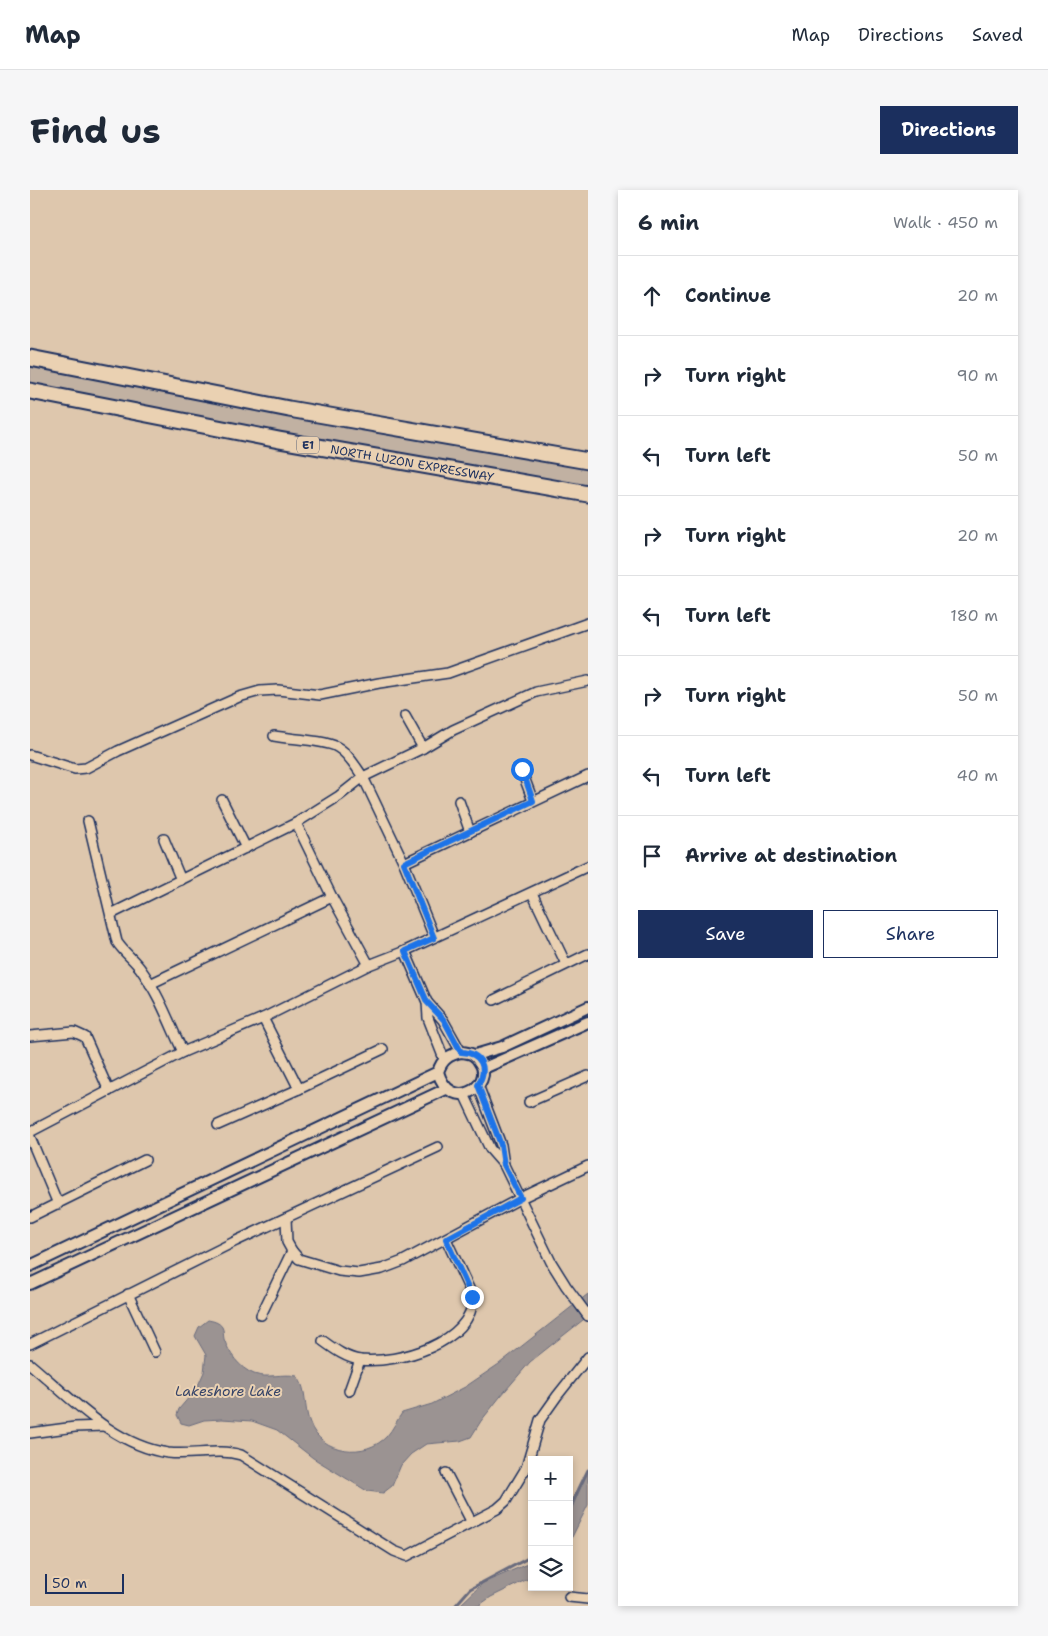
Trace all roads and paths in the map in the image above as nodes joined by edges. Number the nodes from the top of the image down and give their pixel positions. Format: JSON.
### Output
{"nodes":[{"id":1,"x":30,"y":358,"type":"edge"},
{"id":2,"x":30,"y":391,"type":"edge"},
{"id":3,"x":588,"y":461,"type":"edge"},
{"id":4,"x":588,"y":494,"type":"edge"},
{"id":5,"x":588,"y":623,"type":"edge"},
{"id":6,"x":588,"y":680,"type":"edge"},
{"id":7,"x":405,"y":716,"type":"dead end"},
{"id":8,"x":274,"y":736,"type":"dead end"},
{"id":9,"x":423,"y":748,"type":"junction"},
{"id":10,"x":30,"y":755,"type":"edge"},
{"id":11,"x":522,"y":769,"type":"dead end"},
{"id":12,"x":588,"y":776,"type":"edge"},
{"id":13,"x":363,"y":777,"type":"junction"},
{"id":14,"x":222,"y":800,"type":"dead end"},
{"id":15,"x":459,"y":801,"type":"dead end"},
{"id":16,"x":533,"y":801,"type":"junction"},
{"id":17,"x":88,"y":821,"type":"dead end"},
{"id":18,"x":296,"y":823,"type":"junction"},
{"id":19,"x":470,"y":832,"type":"junction"},
{"id":20,"x":164,"y":839,"type":"dead end"},
{"id":21,"x":246,"y":848,"type":"junction"},
{"id":22,"x":404,"y":863,"type":"junction"},
{"id":23,"x":588,"y":866,"type":"edge"},
{"id":24,"x":181,"y":880,"type":"junction"},
{"id":25,"x":532,"y":893,"type":"junction"},
{"id":26,"x":332,"y":897,"type":"junction"},
{"id":27,"x":111,"y":914,"type":"junction"},
{"id":28,"x":434,"y":938,"type":"junction"},
{"id":29,"x":405,"y":951,"type":"junction"},
{"id":30,"x":588,"y":954,"type":"edge"},
{"id":31,"x":566,"y":964,"type":"junction"},
{"id":32,"x":369,"y":965,"type":"junction"},
{"id":33,"x":150,"y":984,"type":"junction"},
{"id":34,"x":494,"y":1000,"type":"dead end"},
{"id":35,"x":427,"y":1002,"type":"junction"},
{"id":36,"x":588,"y":1007,"type":"edge"},
{"id":37,"x":263,"y":1018,"type":"junction"},
{"id":38,"x":588,"y":1022,"type":"edge"},
{"id":39,"x":30,"y":1036,"type":"edge"},
{"id":40,"x":383,"y":1049,"type":"dead end"},
{"id":41,"x":183,"y":1052,"type":"junction"},
{"id":42,"x":461,"y":1052,"type":"junction"},
{"id":43,"x":475,"y":1055,"type":"junction"},
{"id":44,"x":444,"y":1059,"type":"junction"},
{"id":45,"x":484,"y":1068,"type":"junction"},
{"id":46,"x":438,"y":1072,"type":"junction"},
{"id":47,"x":588,"y":1076,"type":"edge"},
{"id":48,"x":478,"y":1085,"type":"junction"},
{"id":49,"x":299,"y":1089,"type":"junction"},
{"id":50,"x":446,"y":1089,"type":"junction"},
{"id":51,"x":109,"y":1090,"type":"junction"},
{"id":52,"x":464,"y":1094,"type":"junction"},
{"id":53,"x":529,"y":1102,"type":"dead end"},
{"id":54,"x":218,"y":1125,"type":"dead end"},
{"id":55,"x":30,"y":1132,"type":"edge"},
{"id":56,"x":30,"y":1137,"type":"edge"},
{"id":57,"x":438,"y":1147,"type":"dead end"},
{"id":58,"x":145,"y":1160,"type":"dead end"},
{"id":59,"x":504,"y":1165,"type":"junction"},
{"id":60,"x":588,"y":1166,"type":"edge"},
{"id":61,"x":521,"y":1198,"type":"junction"},
{"id":62,"x":58,"y":1204,"type":"junction"},
{"id":63,"x":30,"y":1217,"type":"edge"},
{"id":64,"x":286,"y":1218,"type":"junction"},
{"id":65,"x":446,"y":1239,"type":"junction"},
{"id":66,"x":292,"y":1251,"type":"junction"},
{"id":67,"x":30,"y":1266,"type":"edge"},
{"id":68,"x":30,"y":1284,"type":"edge"},
{"id":69,"x":128,"y":1294,"type":"junction"},
{"id":70,"x":261,"y":1315,"type":"dead end"},
{"id":71,"x":588,"y":1316,"type":"edge"},
{"id":72,"x":323,"y":1342,"type":"dead end"},
{"id":73,"x":30,"y":1344,"type":"edge"},
{"id":74,"x":155,"y":1352,"type":"dead end"},
{"id":75,"x":588,"y":1357,"type":"edge"},
{"id":76,"x":360,"y":1360,"type":"junction"},
{"id":77,"x":30,"y":1364,"type":"edge"},
{"id":78,"x":349,"y":1391,"type":"dead end"},
{"id":79,"x":104,"y":1426,"type":"junction"},
{"id":80,"x":30,"y":1433,"type":"edge"},
{"id":81,"x":446,"y":1473,"type":"dead end"},
{"id":82,"x":471,"y":1521,"type":"junction"},
{"id":83,"x":569,"y":1597,"type":"dead end"},
{"id":84,"x":588,"y":1599,"type":"edge"}],
"edges":[{"from":1,"to":3,"type":"highway"},
{"from":2,"to":4,"type":"highway","name":"NORTH LUZON EXPRESSWAY","number":"E1"},
{"from":5,"to":10,"type":"street"},
{"from":6,"to":9,"type":"street"},
{"from":7,"to":9,"type":"street"},
{"from":8,"to":13,"type":"street"},
{"from":9,"to":13,"type":"street"},
{"from":11,"to":16,"type":"street"},
{"from":12,"to":16,"type":"street"},
{"from":13,"to":18,"type":"street"},
{"from":13,"to":22,"type":"street"},
{"from":14,"to":21,"type":"street"},
{"from":15,"to":19,"type":"street"},
{"from":16,"to":19,"type":"street"},
{"from":17,"to":27,"type":"street"},
{"from":18,"to":21,"type":"street"},
{"from":18,"to":26,"type":"street"},
{"from":19,"to":22,"type":"street"},
{"from":20,"to":24,"type":"street"},
{"from":21,"to":24,"type":"street"},
{"from":22,"to":28,"type":"street"},
{"from":23,"to":25,"type":"street"},
{"from":24,"to":27,"type":"street"},
{"from":25,"to":28,"type":"street"},
{"from":25,"to":31,"type":"street"},
{"from":26,"to":32,"type":"street"},
{"from":26,"to":33,"type":"street"},
{"from":27,"to":33,"type":"street"},
{"from":28,"to":29,"type":"street"},
{"from":29,"to":32,"type":"street"},
{"from":29,"to":35,"type":"street"},
{"from":30,"to":31,"type":"street"},
{"from":31,"to":34,"type":"street"},
{"from":32,"to":37,"type":"street"},
{"from":33,"to":41,"type":"street"},
{"from":35,"to":42,"type":"street"},
{"from":35,"to":44,"type":"street"},
{"from":36,"to":43,"type":"street"},
{"from":37,"to":41,"type":"street"},
{"from":37,"to":49,"type":"street"},
{"from":38,"to":45,"type":"street"},
{"from":39,"to":51,"type":"street"},
{"from":40,"to":49,"type":"street"},
{"from":41,"to":51,"type":"street"},
{"from":42,"to":43,"type":"street"},
{"from":42,"to":44,"type":"street"},
{"from":43,"to":45,"type":"street"},
{"from":44,"to":46,"type":"street"},
{"from":45,"to":48,"type":"street"},
{"from":46,"to":50,"type":"street"},
{"from":46,"to":67,"type":"street"},
{"from":47,"to":53,"type":"street"},
{"from":48,"to":52,"type":"street"},
{"from":48,"to":59,"type":"street"},
{"from":49,"to":54,"type":"street"},
{"from":50,"to":52,"type":"street"},
{"from":50,"to":68,"type":"street"},
{"from":51,"to":55,"type":"street"},
{"from":52,"to":59,"type":"street"},
{"from":56,"to":62,"type":"street"},
{"from":57,"to":64,"type":"street"},
{"from":58,"to":62,"type":"street"},
{"from":59,"to":61,"type":"street"},
{"from":60,"to":61,"type":"street"},
{"from":61,"to":65,"type":"street"},
{"from":61,"to":71,"type":"street"},
{"from":62,"to":63,"type":"street"},
{"from":64,"to":66,"type":"street"},
{"from":64,"to":69,"type":"street"},
{"from":65,"to":66,"type":"street"},
{"from":65,"to":76,"type":"street"},
{"from":66,"to":70,"type":"street"},
{"from":69,"to":73,"type":"street"},
{"from":69,"to":74,"type":"street"},
{"from":72,"to":76,"type":"street"},
{"from":75,"to":82,"type":"street"},
{"from":76,"to":78,"type":"street"},
{"from":77,"to":79,"type":"street"},
{"from":79,"to":80,"type":"street"},
{"from":79,"to":82,"type":"street"},
{"from":81,"to":82,"type":"street"},
{"from":83,"to":84,"type":"street"}]}
